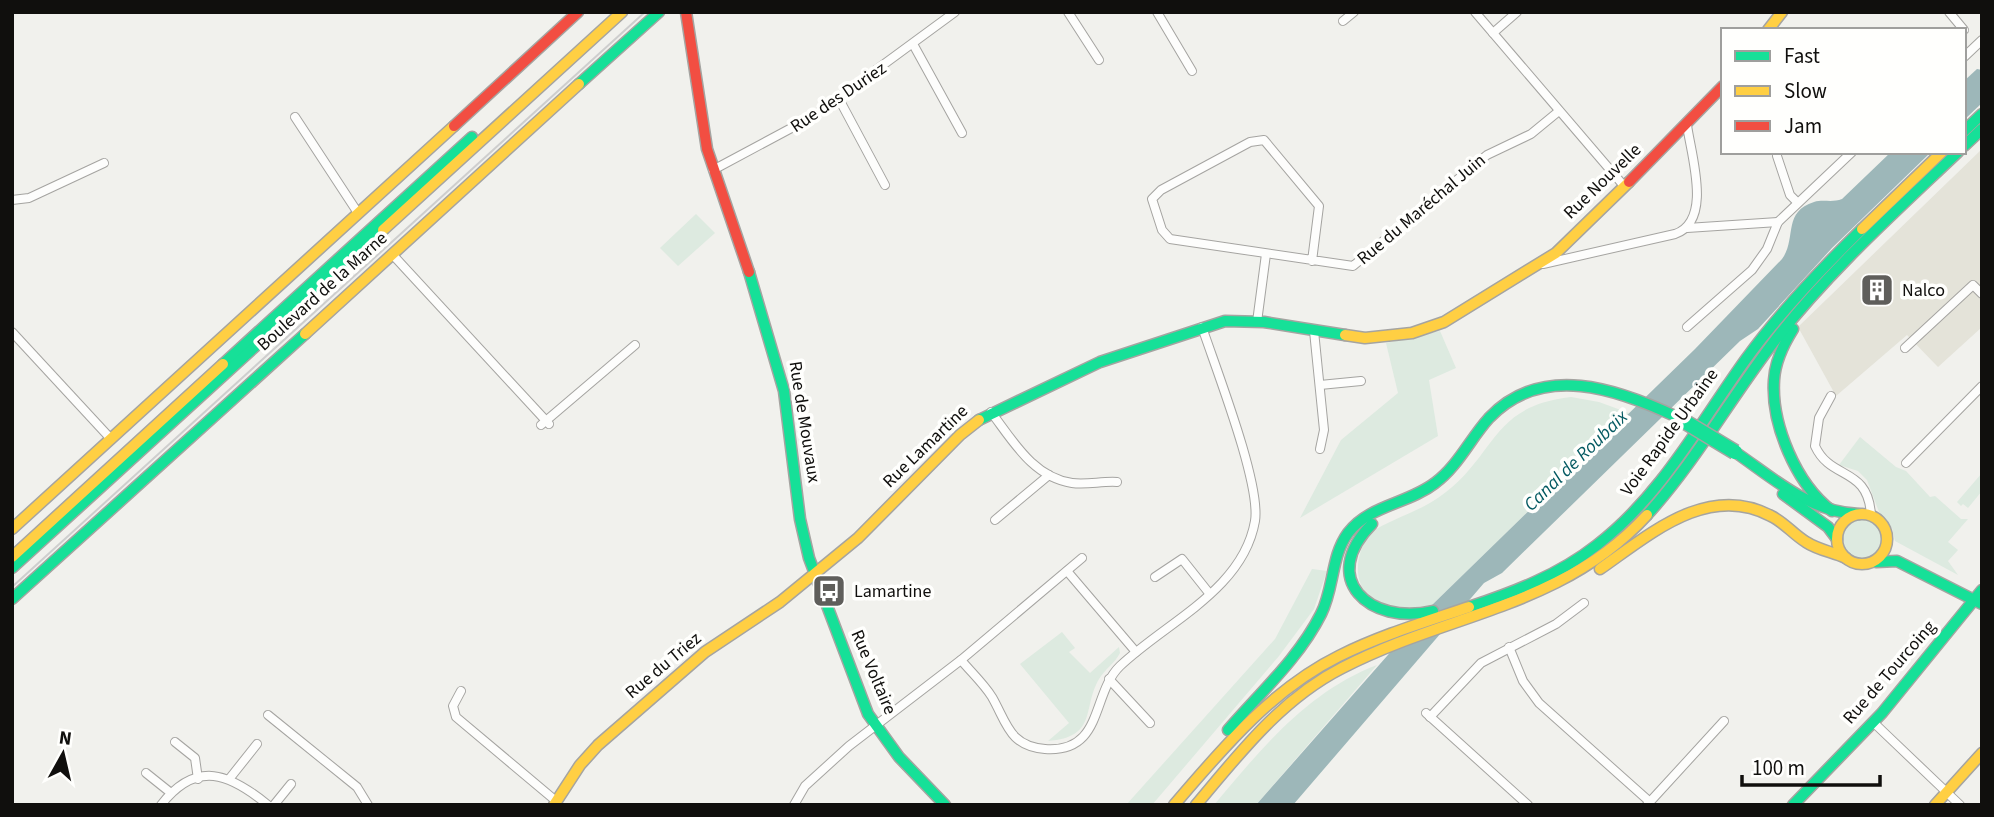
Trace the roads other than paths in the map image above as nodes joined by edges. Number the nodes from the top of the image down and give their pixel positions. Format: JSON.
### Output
{"nodes":[{"id":1,"x":578,"y":12,"type":"edge"},
{"id":2,"x":610,"y":12,"type":"edge"},
{"id":3,"x":622,"y":12,"type":"edge"},
{"id":4,"x":659,"y":12,"type":"edge"},
{"id":5,"x":955,"y":12,"type":"edge"},
{"id":6,"x":1068,"y":12,"type":"edge"},
{"id":7,"x":1157,"y":12,"type":"edge"},
{"id":8,"x":1354,"y":12,"type":"edge"},
{"id":9,"x":1475,"y":12,"type":"edge"},
{"id":10,"x":1517,"y":12,"type":"edge"},
{"id":11,"x":1782,"y":12,"type":"edge"},
{"id":12,"x":1949,"y":12,"type":"edge"},
{"id":13,"x":686,"y":13,"type":"edge"},
{"id":14,"x":1343,"y":21,"type":"dead end"},
{"id":15,"x":1770,"y":28,"type":"edge"},
{"id":16,"x":1962,"y":28,"type":"edge"},
{"id":17,"x":1493,"y":33,"type":"junction"},
{"id":18,"x":1979,"y":43,"type":"edge"},
{"id":19,"x":913,"y":44,"type":"junction"},
{"id":20,"x":1966,"y":55,"type":"edge"},
{"id":21,"x":1099,"y":60,"type":"dead end"},
{"id":22,"x":1192,"y":71,"type":"dead end"},
{"id":23,"x":1721,"y":88,"type":"edge"},
{"id":24,"x":839,"y":99,"type":"junction"},
{"id":25,"x":1559,"y":111,"type":"junction"},
{"id":26,"x":1982,"y":114,"type":"edge"},
{"id":27,"x":295,"y":117,"type":"dead end"},
{"id":28,"x":1687,"y":125,"type":"junction"},
{"id":29,"x":1966,"y":129,"type":"edge"},
{"id":30,"x":1982,"y":129,"type":"edge"},
{"id":31,"x":962,"y":133,"type":"dead end"},
{"id":32,"x":1966,"y":144,"type":"edge"},
{"id":33,"x":1850,"y":154,"type":"edge"},
{"id":34,"x":1940,"y":154,"type":"edge"},
{"id":35,"x":1956,"y":154,"type":"edge"},
{"id":36,"x":1777,"y":156,"type":"dead end"},
{"id":37,"x":104,"y":163,"type":"dead end"},
{"id":38,"x":713,"y":170,"type":"junction"},
{"id":39,"x":885,"y":185,"type":"dead end"},
{"id":40,"x":1624,"y":186,"type":"junction"},
{"id":41,"x":13,"y":201,"type":"edge"},
{"id":42,"x":1797,"y":202,"type":"junction"},
{"id":43,"x":358,"y":213,"type":"junction"},
{"id":44,"x":1778,"y":222,"type":"junction"},
{"id":45,"x":1687,"y":228,"type":"junction"},
{"id":46,"x":391,"y":254,"type":"junction"},
{"id":47,"x":1266,"y":254,"type":"junction"},
{"id":48,"x":1312,"y":261,"type":"junction"},
{"id":49,"x":1847,"y":261,"type":"junction"},
{"id":50,"x":1543,"y":264,"type":"junction"},
{"id":51,"x":1982,"y":294,"type":"edge"},
{"id":52,"x":1257,"y":322,"type":"junction"},
{"id":53,"x":1202,"y":327,"type":"junction"},
{"id":54,"x":1687,"y":327,"type":"dead end"},
{"id":55,"x":1314,"y":331,"type":"junction"},
{"id":56,"x":12,"y":332,"type":"edge"},
{"id":57,"x":635,"y":345,"type":"dead end"},
{"id":58,"x":1905,"y":348,"type":"dead end"},
{"id":59,"x":1361,"y":381,"type":"dead end"},
{"id":60,"x":1320,"y":385,"type":"junction"},
{"id":61,"x":1982,"y":386,"type":"edge"},
{"id":62,"x":1612,"y":394,"type":"junction"},
{"id":63,"x":1832,"y":396,"type":"dead end"},
{"id":64,"x":991,"y":412,"type":"junction"},
{"id":65,"x":111,"y":439,"type":"junction"},
{"id":66,"x":1320,"y":449,"type":"dead end"},
{"id":67,"x":1732,"y":455,"type":"junction"},
{"id":68,"x":1906,"y":463,"type":"dead end"},
{"id":69,"x":1049,"y":475,"type":"junction"},
{"id":70,"x":1117,"y":482,"type":"dead end"},
{"id":71,"x":1832,"y":511,"type":"junction"},
{"id":72,"x":1865,"y":514,"type":"junction"},
{"id":73,"x":995,"y":520,"type":"dead end"},
{"id":74,"x":12,"y":529,"type":"edge"},
{"id":75,"x":1887,"y":533,"type":"junction"},
{"id":76,"x":1837,"y":539,"type":"junction"},
{"id":77,"x":1588,"y":553,"type":"junction"},
{"id":78,"x":12,"y":557,"type":"edge"},
{"id":79,"x":1082,"y":558,"type":"dead end"},
{"id":80,"x":1846,"y":558,"type":"junction"},
{"id":81,"x":1870,"y":564,"type":"junction"},
{"id":82,"x":12,"y":568,"type":"edge"},
{"id":83,"x":1067,"y":571,"type":"junction"},
{"id":84,"x":815,"y":573,"type":"junction"},
{"id":85,"x":1155,"y":577,"type":"dead end"},
{"id":86,"x":1209,"y":593,"type":"junction"},
{"id":87,"x":1980,"y":597,"type":"edge"},
{"id":88,"x":12,"y":599,"type":"edge"},
{"id":89,"x":1584,"y":603,"type":"dead end"},
{"id":90,"x":1512,"y":611,"type":"junction"},
{"id":91,"x":1509,"y":647,"type":"junction"},
{"id":92,"x":1136,"y":652,"type":"junction"},
{"id":93,"x":961,"y":660,"type":"junction"},
{"id":94,"x":1109,"y":679,"type":"junction"},
{"id":95,"x":461,"y":691,"type":"dead end"},
{"id":96,"x":268,"y":715,"type":"dead end"},
{"id":97,"x":1724,"y":720,"type":"dead end"},
{"id":98,"x":1873,"y":722,"type":"junction"},
{"id":99,"x":1150,"y":723,"type":"dead end"},
{"id":100,"x":875,"y":726,"type":"junction"},
{"id":101,"x":175,"y":742,"type":"dead end"},
{"id":102,"x":257,"y":744,"type":"dead end"},
{"id":103,"x":1982,"y":753,"type":"edge"},
{"id":104,"x":146,"y":773,"type":"dead end"},
{"id":105,"x":230,"y":778,"type":"junction"},
{"id":106,"x":198,"y":779,"type":"junction"},
{"id":107,"x":291,"y":784,"type":"dead end"},
{"id":108,"x":1946,"y":791,"type":"junction"},
{"id":109,"x":171,"y":793,"type":"junction"},
{"id":110,"x":555,"y":803,"type":"edge"},
{"id":111,"x":1649,"y":803,"type":"edge"},
{"id":112,"x":161,"y":805,"type":"edge"},
{"id":113,"x":268,"y":805,"type":"edge"},
{"id":114,"x":274,"y":805,"type":"edge"},
{"id":115,"x":368,"y":805,"type":"edge"},
{"id":116,"x":794,"y":805,"type":"edge"},
{"id":117,"x":944,"y":805,"type":"edge"},
{"id":118,"x":1165,"y":805,"type":"edge"},
{"id":119,"x":1174,"y":805,"type":"edge"},
{"id":120,"x":1196,"y":805,"type":"edge"},
{"id":121,"x":1528,"y":805,"type":"edge"},
{"id":122,"x":1793,"y":805,"type":"edge"},
{"id":123,"x":1935,"y":805,"type":"edge"},
{"id":124,"x":1960,"y":805,"type":"edge"}],
"edges":[{"from":1,"to":43,"type":"main road","name":"Boulevard de la Marne"},
{"from":2,"to":78,"type":"main road","name":"Boulevard de la Marne"},
{"from":3,"to":82,"type":"main road","name":"Boulevard de la Marne"},
{"from":4,"to":46,"type":"main road","name":"Boulevard de la Marne"},
{"from":5,"to":19,"type":"street","name":"Rue des Duriez"},
{"from":6,"to":21,"type":"street"},
{"from":7,"to":22,"type":"street"},
{"from":8,"to":14,"type":"street"},
{"from":9,"to":17,"type":"street"},
{"from":10,"to":17,"type":"street"},
{"from":11,"to":15,"type":"main road"},
{"from":12,"to":16,"type":"street"},
{"from":13,"to":38,"type":"main road","name":"Rue de Mouvaux"},
{"from":17,"to":25,"type":"street"},
{"from":18,"to":20,"type":"street"},
{"from":19,"to":24,"type":"street","name":"Rue des Duriez"},
{"from":19,"to":31,"type":"street"},
{"from":23,"to":28,"type":"main road","name":"Rue Nouvelle"},
{"from":24,"to":38,"type":"street","name":"Rue des Duriez"},
{"from":24,"to":39,"type":"street"},
{"from":25,"to":40,"type":"street"},
{"from":25,"to":48,"type":"street","name":"Rue du Maréchal Juin"},
{"from":26,"to":29,"type":"main road"},
{"from":27,"to":43,"type":"street"},
{"from":28,"to":40,"type":"main road","name":"Rue Nouvelle"},
{"from":28,"to":45,"type":"street"},
{"from":30,"to":32,"type":"main road"},
{"from":33,"to":42,"type":"street"},
{"from":34,"to":77,"type":"main road","name":"Voie Rapide Urbaine"},
{"from":35,"to":49,"type":"main road","name":"Voie Rapide Urbaine"},
{"from":36,"to":42,"type":"street"},
{"from":37,"to":41,"type":"street"},
{"from":38,"to":84,"type":"main road","name":"Rue de Mouvaux"},
{"from":40,"to":50,"type":"main road","name":"Rue Nouvelle"},
{"from":42,"to":44,"type":"street"},
{"from":43,"to":65,"type":"main road","name":"Boulevard de la Marne"},
{"from":44,"to":45,"type":"street"},
{"from":44,"to":54,"type":"street"},
{"from":45,"to":50,"type":"street"},
{"from":46,"to":57,"type":"street"},
{"from":46,"to":88,"type":"main road","name":"Boulevard de la Marne"},
{"from":47,"to":48,"type":"street","name":"Rue du Maréchal Juin"},
{"from":47,"to":48,"type":"street","name":"Rue du Maréchal Juin"},
{"from":47,"to":52,"type":"street"},
{"from":49,"to":71,"type":"main road"},
{"from":49,"to":90,"type":"main road","name":"Voie Rapide Urbaine"},
{"from":50,"to":55,"type":"main road","name":"Rue Nouvelle"},
{"from":51,"to":58,"type":"street"},
{"from":52,"to":53,"type":"main road","name":"Rue Lamartine"},
{"from":52,"to":55,"type":"main road","name":"Rue Lamartine"},
{"from":53,"to":64,"type":"main road","name":"Rue Lamartine"},
{"from":53,"to":86,"type":"street"},
{"from":55,"to":60,"type":"street"},
{"from":56,"to":65,"type":"street"},
{"from":59,"to":60,"type":"street"},
{"from":60,"to":66,"type":"street"},
{"from":61,"to":68,"type":"street"},
{"from":62,"to":67,"type":"main road"},
{"from":62,"to":77,"type":"main road"},
{"from":62,"to":118,"type":"main road"},
{"from":63,"to":72,"type":"street"},
{"from":64,"to":69,"type":"street"},
{"from":64,"to":84,"type":"main road","name":"Rue Lamartine"},
{"from":65,"to":74,"type":"main road","name":"Boulevard de la Marne"},
{"from":67,"to":71,"type":"main road"},
{"from":67,"to":76,"type":"main road"},
{"from":69,"to":70,"type":"street"},
{"from":69,"to":73,"type":"street"},
{"from":71,"to":72,"type":"main road"},
{"from":72,"to":75,"type":"main road"},
{"from":72,"to":76,"type":"main road"},
{"from":75,"to":81,"type":"main road"},
{"from":75,"to":87,"type":"main road"},
{"from":76,"to":80,"type":"main road"},
{"from":77,"to":119,"type":"main road","name":"Voie Rapide Urbaine"},
{"from":79,"to":83,"type":"street"},
{"from":80,"to":81,"type":"main road"},
{"from":80,"to":90,"type":"main road"},
{"from":81,"to":87,"type":"main road"},
{"from":83,"to":92,"type":"street"},
{"from":83,"to":93,"type":"street"},
{"from":84,"to":100,"type":"main road","name":"Rue Voltaire"},
{"from":84,"to":110,"type":"main road","name":"Rue du Triez"},
{"from":85,"to":86,"type":"street"},
{"from":86,"to":92,"type":"street"},
{"from":87,"to":98,"type":"main road","name":"Rue de Tourcoing"},
{"from":89,"to":91,"type":"street"},
{"from":90,"to":120,"type":"main road"},
{"from":91,"to":111,"type":"street"},
{"from":91,"to":121,"type":"street"},
{"from":92,"to":94,"type":"street"},
{"from":93,"to":94,"type":"street"},
{"from":93,"to":100,"type":"street"},
{"from":94,"to":99,"type":"street"},
{"from":95,"to":110,"type":"street"},
{"from":96,"to":115,"type":"street"},
{"from":97,"to":111,"type":"street"},
{"from":98,"to":108,"type":"street"},
{"from":98,"to":122,"type":"main road","name":"Rue de Tourcoing"},
{"from":100,"to":116,"type":"street"},
{"from":100,"to":117,"type":"main road","name":"Rue Voltaire"},
{"from":101,"to":106,"type":"street"},
{"from":102,"to":105,"type":"street"},
{"from":103,"to":108,"type":"main road"},
{"from":104,"to":109,"type":"street"},
{"from":105,"to":106,"type":"street"},
{"from":105,"to":113,"type":"street"},
{"from":106,"to":109,"type":"street"},
{"from":107,"to":114,"type":"street"},
{"from":108,"to":123,"type":"main road"},
{"from":108,"to":124,"type":"street"},
{"from":109,"to":112,"type":"street"}]}
